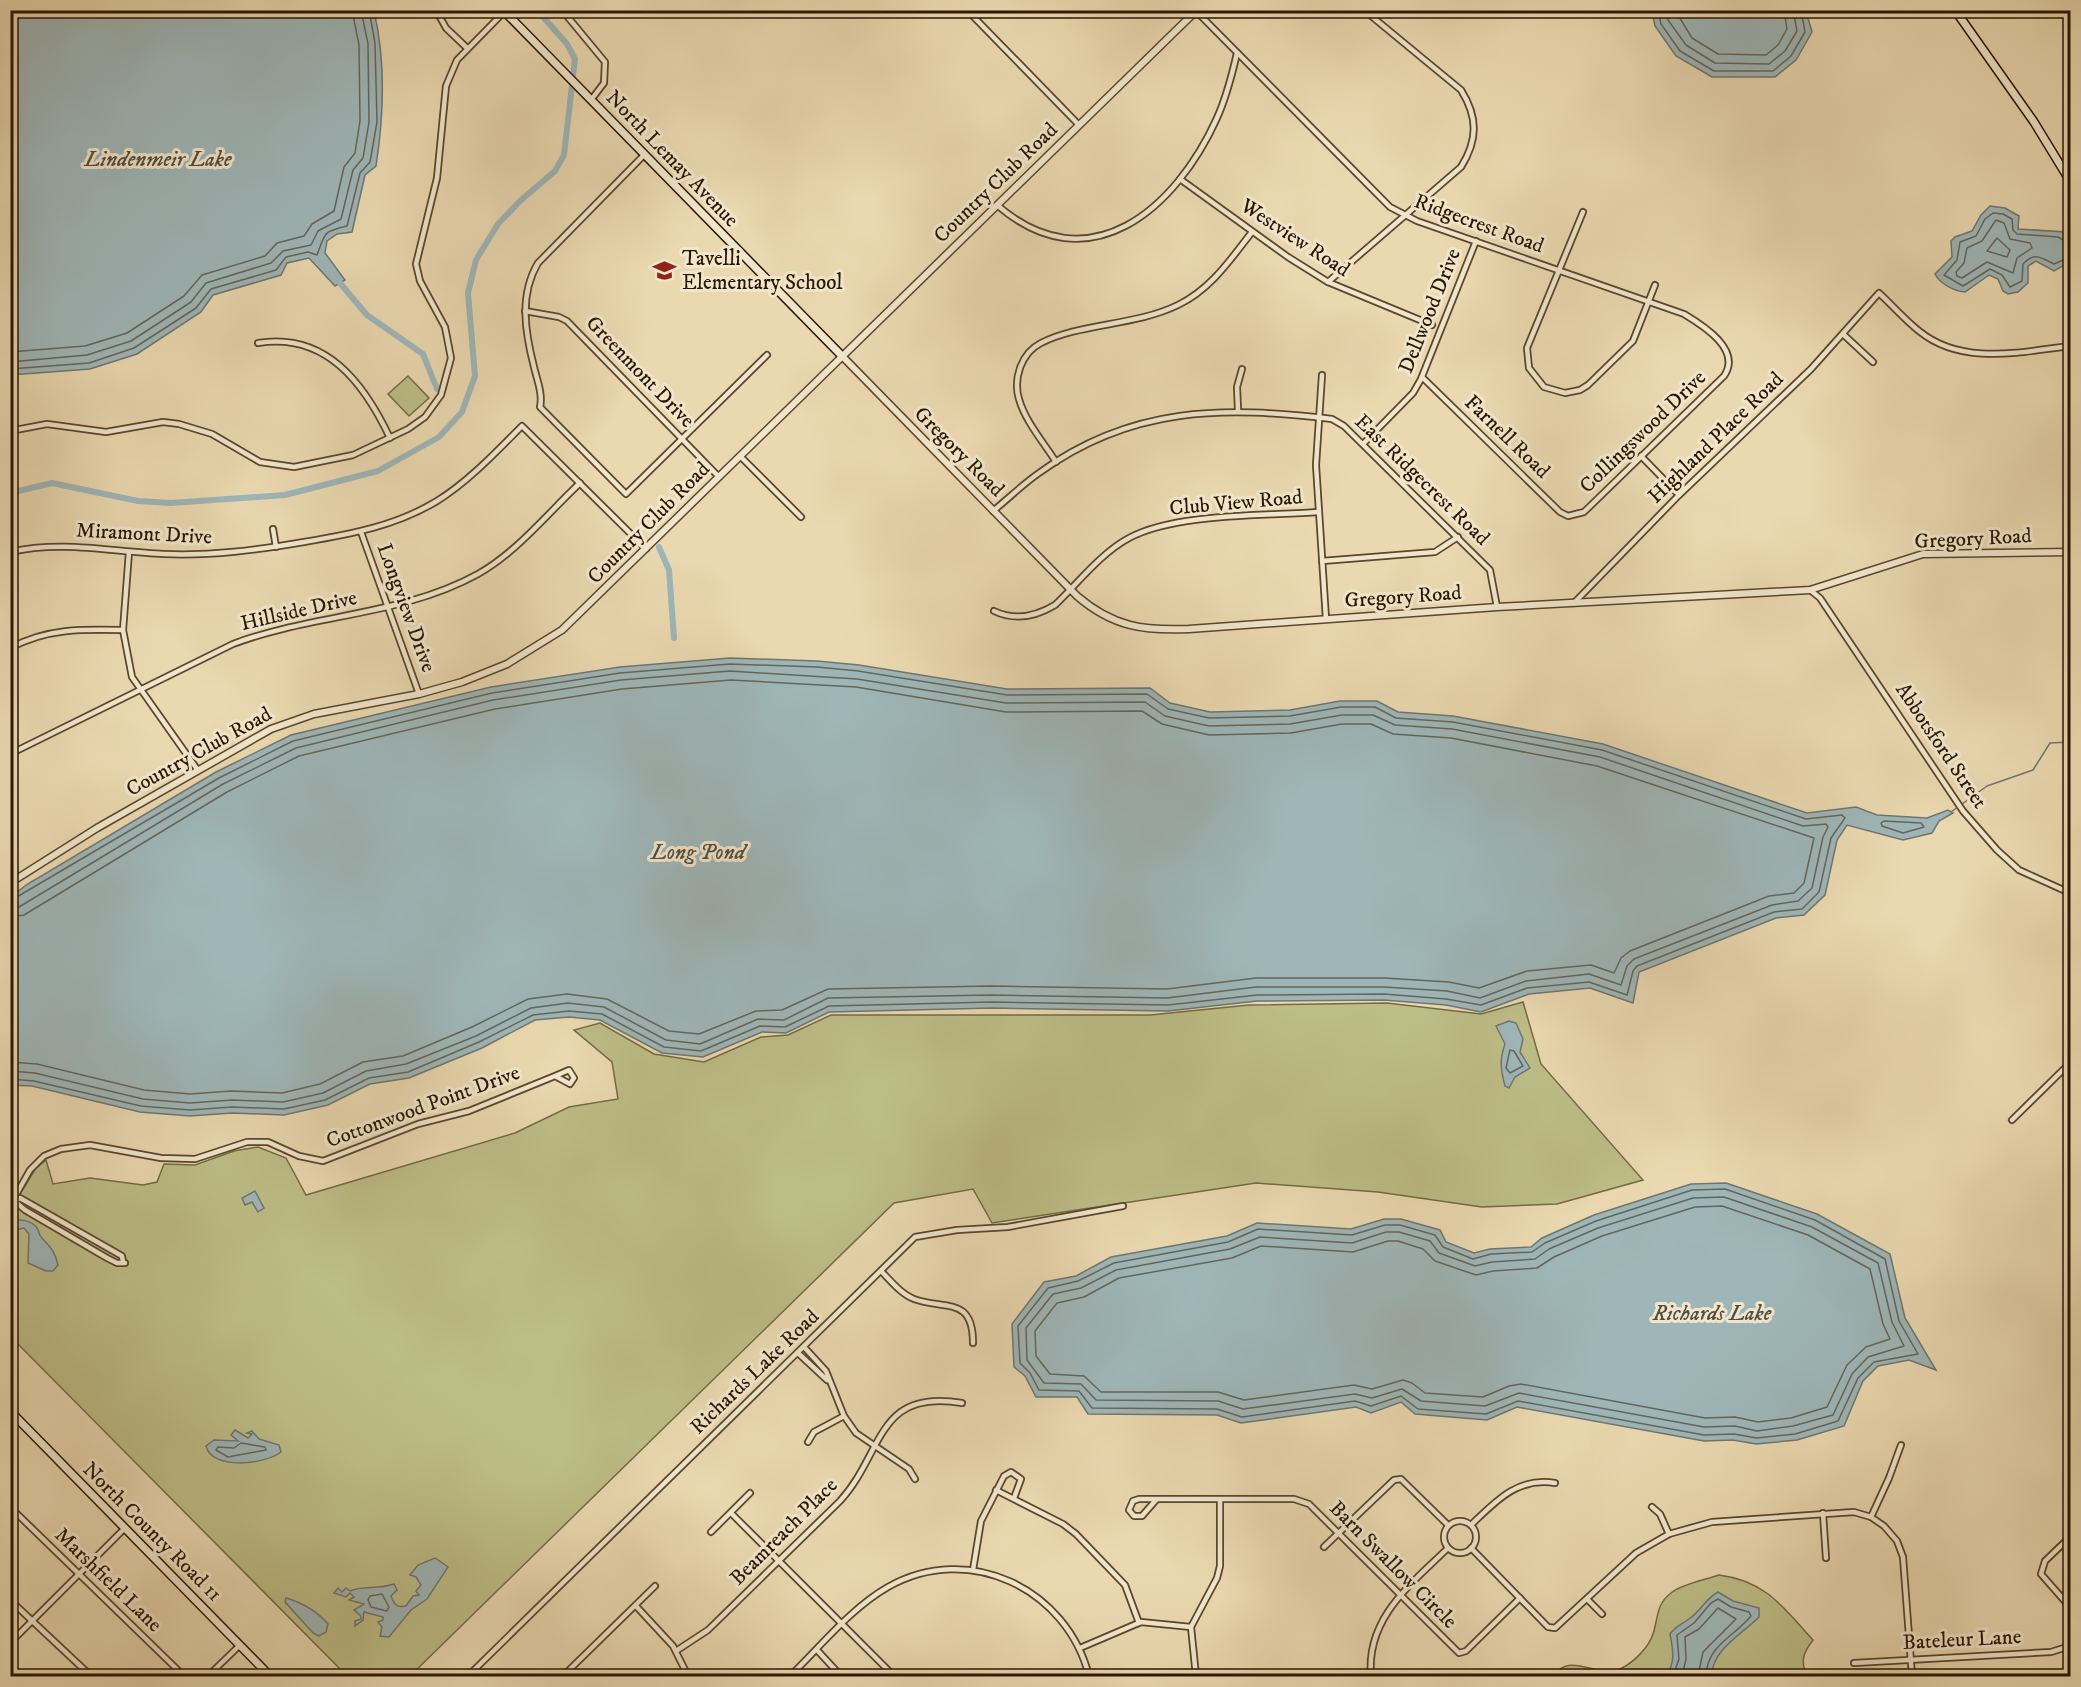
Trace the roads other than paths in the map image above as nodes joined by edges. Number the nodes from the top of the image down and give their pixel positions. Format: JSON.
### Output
{"nodes":[{"id":1,"x":436,"y":10,"type":"edge"},
{"id":2,"x":562,"y":10,"type":"edge"},
{"id":3,"x":967,"y":10,"type":"edge"},
{"id":4,"x":1364,"y":10,"type":"edge"},
{"id":5,"x":1954,"y":10,"type":"edge"},
{"id":6,"x":504,"y":11,"type":"edge"},
{"id":7,"x":1196,"y":11,"type":"edge"},
{"id":8,"x":466,"y":48,"type":"junction"},
{"id":9,"x":1237,"y":53,"type":"junction"},
{"id":10,"x":591,"y":100,"type":"junction"},
{"id":11,"x":1079,"y":125,"type":"junction"},
{"id":12,"x":644,"y":155,"type":"junction"},
{"id":13,"x":1180,"y":179,"type":"junction"},
{"id":14,"x":2070,"y":181,"type":"edge"},
{"id":15,"x":997,"y":205,"type":"junction"},
{"id":16,"x":1583,"y":212,"type":"dead end"},
{"id":17,"x":1405,"y":216,"type":"junction"},
{"id":18,"x":1252,"y":232,"type":"junction"},
{"id":19,"x":1476,"y":241,"type":"junction"},
{"id":20,"x":1557,"y":270,"type":"junction"},
{"id":21,"x":1328,"y":282,"type":"junction"},
{"id":22,"x":1655,"y":285,"type":"dead end"},
{"id":23,"x":1648,"y":302,"type":"junction"},
{"id":24,"x":525,"y":311,"type":"junction"},
{"id":25,"x":1432,"y":325,"type":"dead end"},
{"id":26,"x":1844,"y":335,"type":"junction"},
{"id":27,"x":258,"y":343,"type":"dead end"},
{"id":28,"x":2070,"y":346,"type":"edge"},
{"id":29,"x":767,"y":355,"type":"dead end"},
{"id":30,"x":842,"y":356,"type":"junction"},
{"id":31,"x":1873,"y":362,"type":"dead end"},
{"id":32,"x":1730,"y":363,"type":"joint"},
{"id":33,"x":1242,"y":369,"type":"dead end"},
{"id":34,"x":1322,"y":375,"type":"dead end"},
{"id":35,"x":1422,"y":377,"type":"junction"},
{"id":36,"x":1238,"y":410,"type":"junction"},
{"id":37,"x":1320,"y":417,"type":"junction"},
{"id":38,"x":10,"y":431,"type":"edge"},
{"id":39,"x":390,"y":438,"type":"junction"},
{"id":40,"x":682,"y":439,"type":"junction"},
{"id":41,"x":1363,"y":444,"type":"junction"},
{"id":42,"x":740,"y":456,"type":"junction"},
{"id":43,"x":1641,"y":456,"type":"junction"},
{"id":44,"x":1056,"y":462,"type":"junction"},
{"id":45,"x":719,"y":477,"type":"junction"},
{"id":46,"x":580,"y":483,"type":"junction"},
{"id":47,"x":1679,"y":495,"type":"junction"},
{"id":48,"x":993,"y":511,"type":"junction"},
{"id":49,"x":1318,"y":512,"type":"junction"},
{"id":50,"x":1572,"y":516,"type":"joint"},
{"id":51,"x":801,"y":517,"type":"dead end"},
{"id":52,"x":273,"y":529,"type":"dead end"},
{"id":53,"x":361,"y":532,"type":"junction"},
{"id":54,"x":1458,"y":537,"type":"junction"},
{"id":55,"x":276,"y":547,"type":"junction"},
{"id":56,"x":646,"y":549,"type":"junction"},
{"id":57,"x":10,"y":552,"type":"edge"},
{"id":58,"x":129,"y":552,"type":"junction"},
{"id":59,"x":2070,"y":552,"type":"edge"},
{"id":60,"x":1322,"y":561,"type":"junction"},
{"id":61,"x":1070,"y":590,"type":"junction"},
{"id":62,"x":1810,"y":590,"type":"junction"},
{"id":63,"x":1574,"y":603,"type":"junction"},
{"id":64,"x":1497,"y":607,"type":"junction"},
{"id":65,"x":388,"y":608,"type":"junction"},
{"id":66,"x":994,"y":611,"type":"dead end"},
{"id":67,"x":1326,"y":619,"type":"junction"},
{"id":68,"x":123,"y":630,"type":"junction"},
{"id":69,"x":10,"y":648,"type":"edge"},
{"id":70,"x":139,"y":689,"type":"junction"},
{"id":71,"x":420,"y":694,"type":"junction"},
{"id":72,"x":10,"y":754,"type":"edge"},
{"id":73,"x":197,"y":769,"type":"junction"},
{"id":74,"x":10,"y":883,"type":"edge"},
{"id":75,"x":2070,"y":893,"type":"edge"},
{"id":76,"x":2070,"y":1063,"type":"edge"},
{"id":77,"x":555,"y":1076,"type":"dead end"},
{"id":78,"x":2012,"y":1120,"type":"dead end"},
{"id":79,"x":13,"y":1200,"type":"edge"},
{"id":80,"x":1123,"y":1206,"type":"dead end"},
{"id":81,"x":881,"y":1271,"type":"junction"},
{"id":82,"x":973,"y":1343,"type":"dead end"},
{"id":83,"x":804,"y":1347,"type":"junction"},
{"id":84,"x":798,"y":1353,"type":"junction"},
{"id":85,"x":827,"y":1380,"type":"junction"},
{"id":86,"x":962,"y":1403,"type":"dead end"},
{"id":87,"x":11,"y":1412,"type":"edge"},
{"id":88,"x":844,"y":1416,"type":"junction"},
{"id":89,"x":808,"y":1442,"type":"dead end"},
{"id":90,"x":1901,"y":1445,"type":"dead end"},
{"id":91,"x":874,"y":1448,"type":"junction"},
{"id":92,"x":915,"y":1479,"type":"dead end"},
{"id":93,"x":1556,"y":1483,"type":"dead end"},
{"id":94,"x":996,"y":1490,"type":"junction"},
{"id":95,"x":750,"y":1493,"type":"dead end"},
{"id":96,"x":1014,"y":1498,"type":"junction"},
{"id":97,"x":1156,"y":1500,"type":"junction"},
{"id":98,"x":1220,"y":1500,"type":"junction"},
{"id":99,"x":10,"y":1507,"type":"edge"},
{"id":100,"x":1652,"y":1507,"type":"dead end"},
{"id":101,"x":731,"y":1513,"type":"junction"},
{"id":102,"x":1822,"y":1513,"type":"junction"},
{"id":103,"x":1870,"y":1517,"type":"junction"},
{"id":104,"x":1448,"y":1525,"type":"junction"},
{"id":105,"x":1471,"y":1525,"type":"junction"},
{"id":106,"x":124,"y":1529,"type":"junction"},
{"id":107,"x":711,"y":1532,"type":"dead end"},
{"id":108,"x":1340,"y":1533,"type":"junction"},
{"id":109,"x":1669,"y":1534,"type":"junction"},
{"id":110,"x":2070,"y":1537,"type":"edge"},
{"id":111,"x":1324,"y":1547,"type":"dead end"},
{"id":112,"x":1448,"y":1548,"type":"junction"},
{"id":113,"x":1471,"y":1548,"type":"junction"},
{"id":114,"x":1826,"y":1558,"type":"dead end"},
{"id":115,"x":779,"y":1562,"type":"junction"},
{"id":116,"x":974,"y":1570,"type":"junction"},
{"id":117,"x":78,"y":1575,"type":"junction"},
{"id":118,"x":656,"y":1586,"type":"dead end"},
{"id":119,"x":1400,"y":1595,"type":"junction"},
{"id":120,"x":1520,"y":1598,"type":"junction"},
{"id":121,"x":1587,"y":1599,"type":"junction"},
{"id":122,"x":10,"y":1600,"type":"edge"},
{"id":123,"x":636,"y":1606,"type":"junction"},
{"id":124,"x":2070,"y":1606,"type":"edge"},
{"id":125,"x":1602,"y":1614,"type":"dead end"},
{"id":126,"x":33,"y":1622,"type":"junction"},
{"id":127,"x":1139,"y":1623,"type":"junction"},
{"id":128,"x":842,"y":1626,"type":"junction"},
{"id":129,"x":1191,"y":1628,"type":"junction"},
{"id":130,"x":10,"y":1643,"type":"edge"},
{"id":131,"x":240,"y":1645,"type":"junction"},
{"id":132,"x":2070,"y":1646,"type":"edge"},
{"id":133,"x":1080,"y":1648,"type":"junction"},
{"id":134,"x":817,"y":1650,"type":"junction"},
{"id":135,"x":676,"y":1651,"type":"junction"},
{"id":136,"x":1911,"y":1660,"type":"junction"},
{"id":137,"x":1854,"y":1663,"type":"dead end"},
{"id":138,"x":83,"y":1669,"type":"junction"},
{"id":139,"x":75,"y":1677,"type":"edge"},
{"id":140,"x":91,"y":1677,"type":"edge"},
{"id":141,"x":184,"y":1677,"type":"edge"},
{"id":142,"x":208,"y":1677,"type":"edge"},
{"id":143,"x":270,"y":1677,"type":"edge"},
{"id":144,"x":468,"y":1677,"type":"edge"},
{"id":145,"x":563,"y":1677,"type":"edge"},
{"id":146,"x":688,"y":1677,"type":"edge"},
{"id":147,"x":790,"y":1677,"type":"edge"},
{"id":148,"x":842,"y":1677,"type":"edge"},
{"id":149,"x":894,"y":1677,"type":"edge"},
{"id":150,"x":1089,"y":1677,"type":"edge"},
{"id":151,"x":1196,"y":1677,"type":"edge"},
{"id":152,"x":1371,"y":1677,"type":"edge"},
{"id":153,"x":1912,"y":1677,"type":"edge"}],
"edges":[{"from":1,"to":8,"type":"street"},
{"from":2,"to":10,"type":"street"},
{"from":3,"to":11,"type":"street"},
{"from":4,"to":17,"type":"street"},
{"from":5,"to":14,"type":"main road"},
{"from":6,"to":8,"type":"street"},
{"from":6,"to":10,"type":"main road","name":"North Lemay Avenue"},
{"from":7,"to":9,"type":"street","name":"Ridgecrest Road"},
{"from":7,"to":11,"type":"street","name":"Country Club Road"},
{"from":8,"to":39,"type":"street"},
{"from":9,"to":13,"type":"street"},
{"from":9,"to":17,"type":"street","name":"Ridgecrest Road"},
{"from":10,"to":12,"type":"main road","name":"North Lemay Avenue"},
{"from":11,"to":15,"type":"street","name":"Country Club Road"},
{"from":12,"to":24,"type":"street"},
{"from":12,"to":30,"type":"main road","name":"North Lemay Avenue"},
{"from":13,"to":15,"type":"street"},
{"from":13,"to":18,"type":"street","name":"Westview Road"},
{"from":15,"to":30,"type":"street","name":"Country Club Road"},
{"from":16,"to":20,"type":"street"},
{"from":17,"to":19,"type":"street","name":"Ridgecrest Road"},
{"from":17,"to":21,"type":"street"},
{"from":18,"to":21,"type":"street","name":"Westview Road"},
{"from":18,"to":44,"type":"street"},
{"from":19,"to":20,"type":"street","name":"Ridgecrest Road"},
{"from":19,"to":35,"type":"street","name":"Dellwood Drive"},
{"from":20,"to":23,"type":"street","name":"Ridgecrest Road"},
{"from":20,"to":23,"type":"street"},
{"from":21,"to":25,"type":"street","name":"Westview Road"},
{"from":22,"to":23,"type":"street"},
{"from":23,"to":32,"type":"street","name":"Ridgecrest Road"},
{"from":24,"to":40,"type":"street","name":"Greenmont Drive"},
{"from":24,"to":40,"type":"street"},
{"from":26,"to":28,"type":"street","name":"Highland Place Road"},
{"from":26,"to":31,"type":"street"},
{"from":26,"to":47,"type":"street","name":"Highland Place Road"},
{"from":27,"to":39,"type":"street"},
{"from":29,"to":40,"type":"street"},
{"from":30,"to":42,"type":"street","name":"Country Club Road"},
{"from":30,"to":48,"type":"street","name":"Gregory Road"},
{"from":32,"to":43,"type":"street","name":"Collingswood Drive"},
{"from":33,"to":36,"type":"street"},
{"from":34,"to":37,"type":"street"},
{"from":35,"to":41,"type":"street","name":"Dellwood Drive"},
{"from":35,"to":50,"type":"street","name":"Farnell Road"},
{"from":36,"to":37,"type":"street","name":"East Ridgecrest Road"},
{"from":36,"to":44,"type":"street","name":"East Ridgecrest Road"},
{"from":37,"to":41,"type":"street","name":"East Ridgecrest Road"},
{"from":37,"to":49,"type":"street"},
{"from":38,"to":39,"type":"street"},
{"from":40,"to":45,"type":"street","name":"Greenmont Drive"},
{"from":41,"to":54,"type":"street","name":"East Ridgecrest Road"},
{"from":42,"to":45,"type":"street","name":"Country Club Road"},
{"from":42,"to":51,"type":"street"},
{"from":43,"to":47,"type":"street"},
{"from":43,"to":50,"type":"street","name":"Collingswood Drive"},
{"from":44,"to":48,"type":"street","name":"East Ridgecrest Road"},
{"from":45,"to":56,"type":"street","name":"Country Club Road"},
{"from":46,"to":53,"type":"street","name":"Miramont Drive"},
{"from":46,"to":56,"type":"street"},
{"from":46,"to":65,"type":"street","name":"Hillside Drive"},
{"from":47,"to":63,"type":"street","name":"Highland Place Road"},
{"from":48,"to":61,"type":"street","name":"Gregory Road"},
{"from":49,"to":60,"type":"street"},
{"from":49,"to":61,"type":"street","name":"Club View Road"},
{"from":52,"to":55,"type":"street"},
{"from":53,"to":55,"type":"street","name":"Miramont Drive"},
{"from":53,"to":65,"type":"street","name":"Longview Drive"},
{"from":54,"to":60,"type":"street"},
{"from":54,"to":64,"type":"street","name":"East Ridgecrest Road"},
{"from":55,"to":58,"type":"street","name":"Miramont Drive"},
{"from":56,"to":71,"type":"street","name":"Country Club Road"},
{"from":57,"to":58,"type":"street","name":"Miramont Drive"},
{"from":58,"to":68,"type":"street"},
{"from":59,"to":62,"type":"street","name":"Gregory Road"},
{"from":60,"to":67,"type":"street"},
{"from":61,"to":66,"type":"street","name":"Club View Road"},
{"from":61,"to":67,"type":"street","name":"Gregory Road"},
{"from":62,"to":63,"type":"street","name":"Gregory Road"},
{"from":62,"to":75,"type":"street","name":"Abbotsford Street"},
{"from":63,"to":64,"type":"street","name":"Gregory Road"},
{"from":64,"to":67,"type":"street","name":"Gregory Road"},
{"from":65,"to":70,"type":"street","name":"Hillside Drive"},
{"from":65,"to":71,"type":"street","name":"Longview Drive"},
{"from":68,"to":69,"type":"street"},
{"from":68,"to":70,"type":"street"},
{"from":70,"to":72,"type":"street","name":"Hillside Drive"},
{"from":70,"to":73,"type":"street"},
{"from":71,"to":73,"type":"street","name":"Country Club Road"},
{"from":73,"to":74,"type":"street","name":"Country Club Road"},
{"from":76,"to":78,"type":"street"},
{"from":77,"to":79,"type":"street","name":"Cottonwood Point Drive"},
{"from":79,"to":79,"type":"street"},
{"from":80,"to":81,"type":"street","name":"Richards Lake Road"},
{"from":81,"to":82,"type":"street"},
{"from":81,"to":83,"type":"street","name":"Richards Lake Road"},
{"from":83,"to":84,"type":"street","name":"Richards Lake Road"},
{"from":83,"to":85,"type":"street"},
{"from":84,"to":85,"type":"street"},
{"from":84,"to":144,"type":"street","name":"Richards Lake Road"},
{"from":85,"to":88,"type":"street"},
{"from":86,"to":91,"type":"street","name":"Beamreach Place"},
{"from":87,"to":106,"type":"main road","name":"North County Road 11"},
{"from":88,"to":89,"type":"street"},
{"from":88,"to":91,"type":"street"},
{"from":90,"to":103,"type":"street"},
{"from":91,"to":92,"type":"street"},
{"from":91,"to":115,"type":"street","name":"Beamreach Place"},
{"from":93,"to":105,"type":"street"},
{"from":94,"to":96,"type":"street"},
{"from":94,"to":96,"type":"street"},
{"from":94,"to":116,"type":"street"},
{"from":95,"to":101,"type":"street"},
{"from":96,"to":127,"type":"street"},
{"from":97,"to":97,"type":"street","name":"Barn Swallow Circle"},
{"from":97,"to":98,"type":"street","name":"Barn Swallow Circle"},
{"from":98,"to":108,"type":"street","name":"Barn Swallow Circle"},
{"from":98,"to":129,"type":"street"},
{"from":99,"to":117,"type":"street","name":"Marshfield Lane"},
{"from":100,"to":109,"type":"street"},
{"from":101,"to":107,"type":"street"},
{"from":101,"to":115,"type":"street"},
{"from":102,"to":103,"type":"street"},
{"from":102,"to":109,"type":"street"},
{"from":102,"to":114,"type":"street"},
{"from":103,"to":136,"type":"street"},
{"from":104,"to":105,"type":"street"},
{"from":104,"to":108,"type":"street"},
{"from":104,"to":112,"type":"street"},
{"from":105,"to":113,"type":"street"},
{"from":106,"to":117,"type":"street"},
{"from":106,"to":131,"type":"main road","name":"North County Road 11"},
{"from":108,"to":111,"type":"street"},
{"from":108,"to":119,"type":"street","name":"Barn Swallow Circle"},
{"from":109,"to":121,"type":"street"},
{"from":110,"to":124,"type":"street"},
{"from":112,"to":113,"type":"street"},
{"from":112,"to":119,"type":"street"},
{"from":113,"to":120,"type":"street"},
{"from":115,"to":128,"type":"street"},
{"from":115,"to":135,"type":"street","name":"Beamreach Place"},
{"from":116,"to":128,"type":"street"},
{"from":116,"to":133,"type":"street"},
{"from":117,"to":126,"type":"street"},
{"from":117,"to":141,"type":"street","name":"Marshfield Lane"},
{"from":118,"to":123,"type":"street"},
{"from":119,"to":120,"type":"street","name":"Barn Swallow Circle"},
{"from":119,"to":152,"type":"street"},
{"from":120,"to":121,"type":"street"},
{"from":121,"to":125,"type":"street"},
{"from":122,"to":126,"type":"street"},
{"from":123,"to":135,"type":"street"},
{"from":123,"to":145,"type":"street"},
{"from":126,"to":130,"type":"street"},
{"from":126,"to":138,"type":"street"},
{"from":127,"to":129,"type":"street"},
{"from":127,"to":133,"type":"street"},
{"from":128,"to":134,"type":"street"},
{"from":128,"to":149,"type":"street"},
{"from":129,"to":151,"type":"street"},
{"from":131,"to":142,"type":"street"},
{"from":131,"to":143,"type":"main road","name":"North County Road 11"},
{"from":132,"to":136,"type":"street","name":"Bateleur Lane"},
{"from":133,"to":150,"type":"street"},
{"from":134,"to":147,"type":"street"},
{"from":134,"to":148,"type":"street"},
{"from":135,"to":146,"type":"street"},
{"from":136,"to":137,"type":"street","name":"Bateleur Lane"},
{"from":136,"to":153,"type":"street"},
{"from":138,"to":139,"type":"street"},
{"from":138,"to":140,"type":"street"}]}
